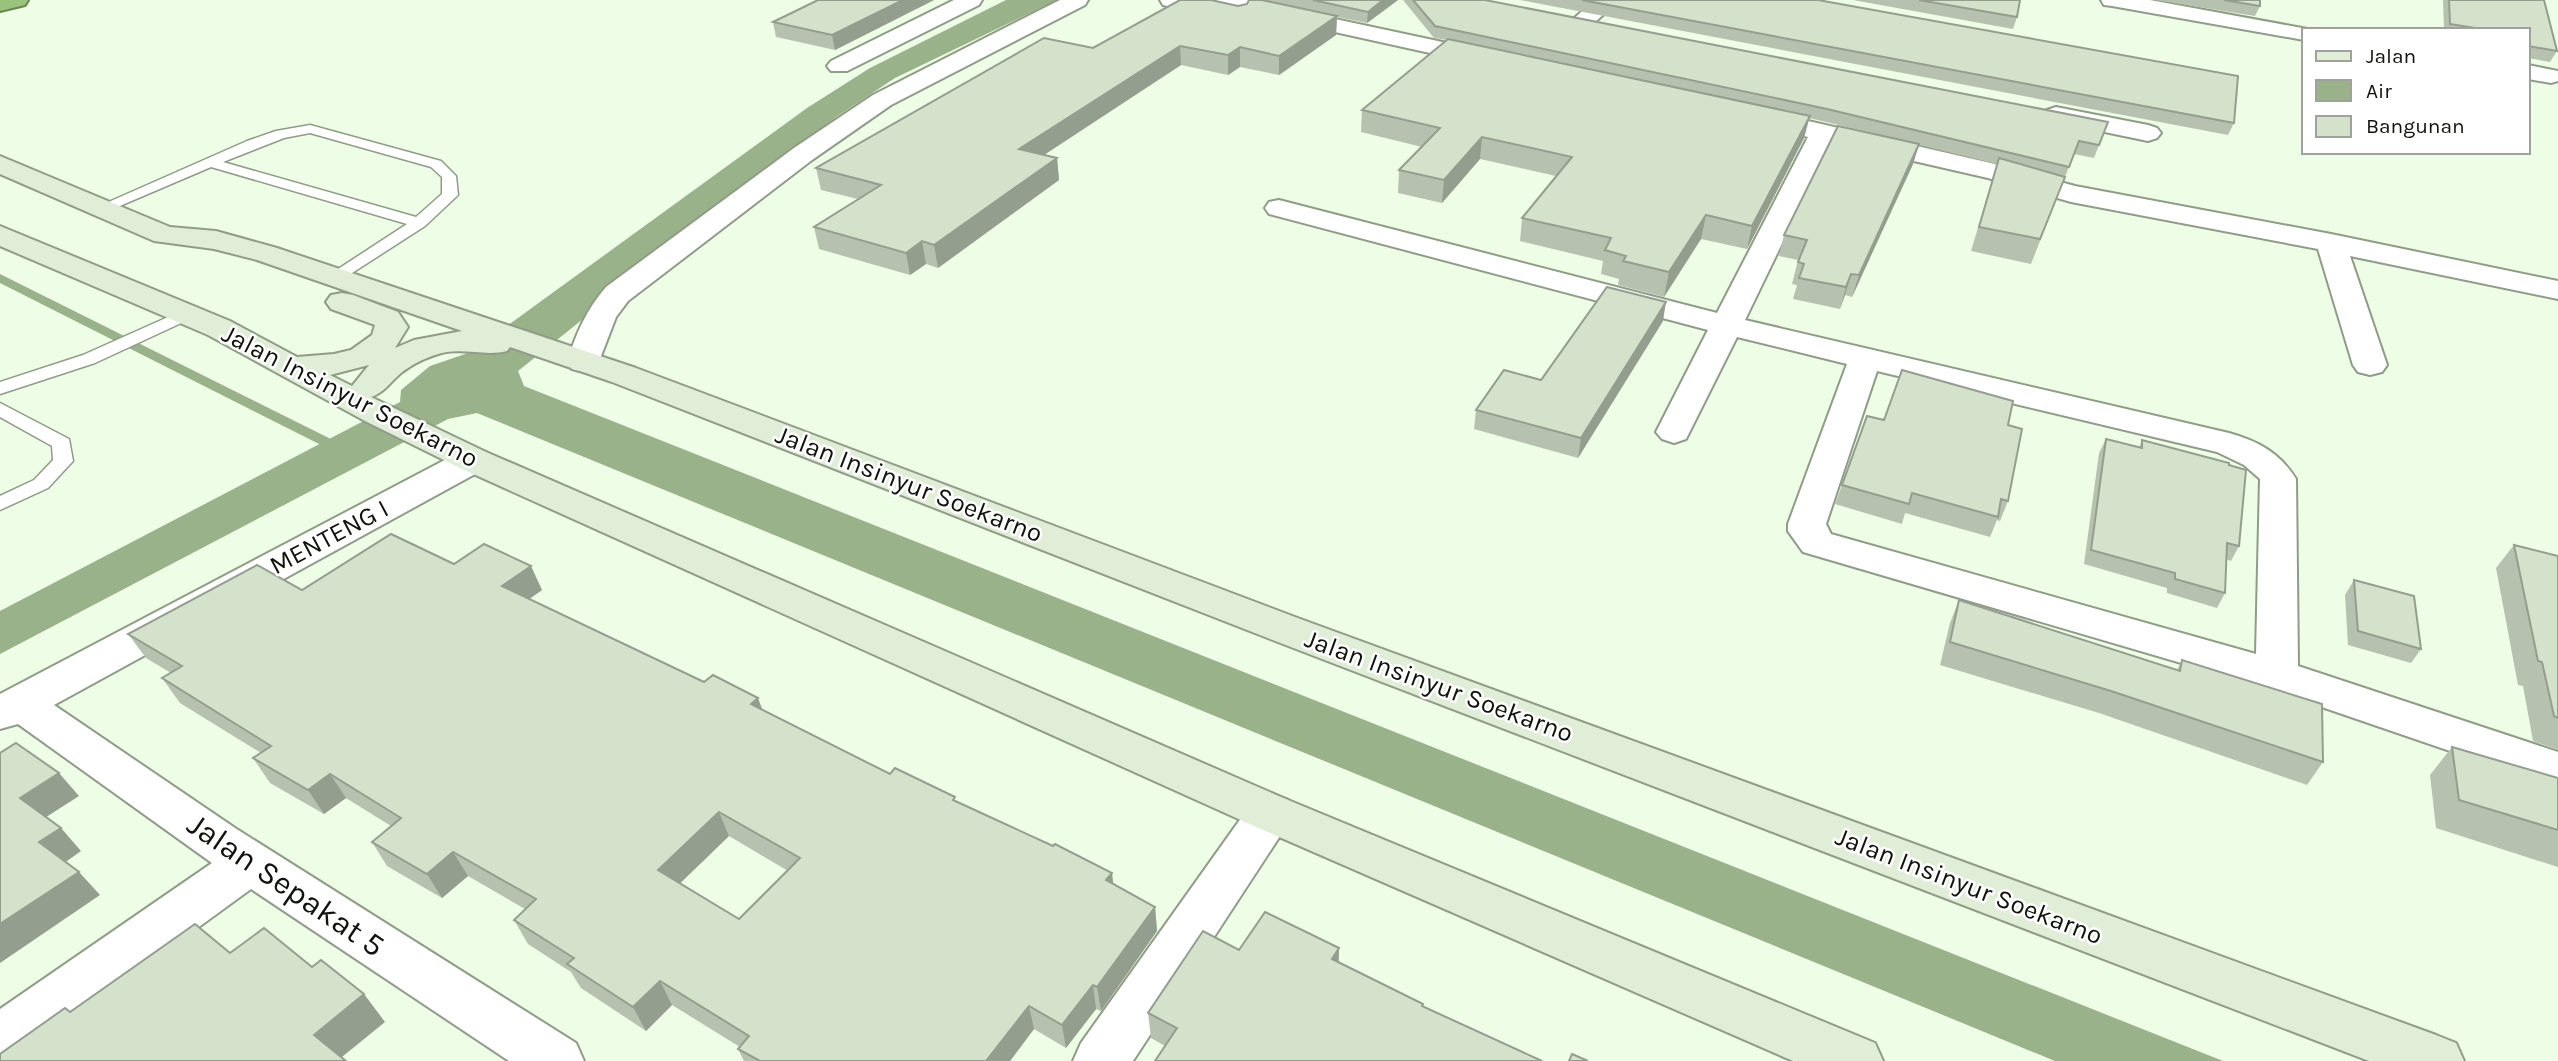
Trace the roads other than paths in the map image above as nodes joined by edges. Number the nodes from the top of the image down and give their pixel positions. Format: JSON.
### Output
{"nodes":[{"id":1,"x":16,"y":0,"type":"edge"},
{"id":2,"x":971,"y":0,"type":"edge"},
{"id":3,"x":1077,"y":0,"type":"edge"},
{"id":4,"x":1171,"y":0,"type":"edge"},
{"id":5,"x":1217,"y":0,"type":"edge"},
{"id":6,"x":1608,"y":0,"type":"edge"},
{"id":7,"x":2112,"y":0,"type":"edge"},
{"id":8,"x":0,"y":5,"type":"edge"},
{"id":9,"x":1555,"y":16,"type":"edge"},
{"id":10,"x":1583,"y":21,"type":"junction"},
{"id":11,"x":1610,"y":26,"type":"edge"},
{"id":12,"x":2302,"y":33,"type":"edge"},
{"id":13,"x":839,"y":66,"type":"dead end"},
{"id":14,"x":1519,"y":69,"type":"junction"},
{"id":15,"x":1556,"y":74,"type":"edge"},
{"id":16,"x":2027,"y":109,"type":"edge"},
{"id":17,"x":1736,"y":118,"type":"edge"},
{"id":18,"x":2148,"y":133,"type":"dead end"},
{"id":19,"x":1821,"y":137,"type":"junction"},
{"id":20,"x":209,"y":162,"type":"junction"},
{"id":21,"x":0,"y":164,"type":"edge"},
{"id":22,"x":103,"y":208,"type":"junction"},
{"id":23,"x":1279,"y":208,"type":"dead end"},
{"id":24,"x":419,"y":223,"type":"junction"},
{"id":25,"x":0,"y":235,"type":"edge"},
{"id":26,"x":164,"y":235,"type":"junction"},
{"id":27,"x":2331,"y":243,"type":"junction"},
{"id":28,"x":338,"y":277,"type":"junction"},
{"id":29,"x":2558,"y":290,"type":"edge"},
{"id":30,"x":186,"y":314,"type":"junction"},
{"id":31,"x":1725,"y":325,"type":"junction"},
{"id":32,"x":479,"y":333,"type":"junction"},
{"id":33,"x":554,"y":356,"type":"junction"},
{"id":34,"x":1866,"y":358,"type":"junction"},
{"id":35,"x":2370,"y":365,"type":"dead end"},
{"id":36,"x":291,"y":367,"type":"junction"},
{"id":37,"x":0,"y":388,"type":"edge"},
{"id":38,"x":0,"y":409,"type":"edge"},
{"id":39,"x":373,"y":412,"type":"junction"},
{"id":40,"x":1674,"y":432,"type":"dead end"},
{"id":41,"x":473,"y":460,"type":"junction"},
{"id":42,"x":0,"y":504,"type":"edge"},
{"id":43,"x":2277,"y":676,"type":"junction"},
{"id":44,"x":10,"y":708,"type":"edge"},
{"id":45,"x":2558,"y":770,"type":"edge"},
{"id":46,"x":1270,"y":813,"type":"junction"},
{"id":47,"x":251,"y":862,"type":"junction"},
{"id":48,"x":0,"y":1040,"type":"edge"},
{"id":49,"x":550,"y":1060,"type":"edge"},
{"id":50,"x":1101,"y":1061,"type":"edge"},
{"id":51,"x":1855,"y":1061,"type":"edge"},
{"id":52,"x":2436,"y":1061,"type":"edge"}],
"edges":[{"from":1,"to":8,"type":"highway"},
{"from":2,"to":13,"type":"street"},
{"from":3,"to":33,"type":"street"},
{"from":4,"to":14,"type":"street"},
{"from":5,"to":14,"type":"street"},
{"from":6,"to":10,"type":"street"},
{"from":7,"to":12,"type":"street"},
{"from":9,"to":10,"type":"street"},
{"from":10,"to":11,"type":"street"},
{"from":10,"to":14,"type":"street"},
{"from":14,"to":15,"type":"street"},
{"from":16,"to":18,"type":"street"},
{"from":17,"to":19,"type":"street"},
{"from":19,"to":27,"type":"street"},
{"from":19,"to":31,"type":"street"},
{"from":20,"to":22,"type":"lane"},
{"from":20,"to":24,"type":"lane"},
{"from":20,"to":24,"type":"lane"},
{"from":21,"to":22,"type":"street"},
{"from":22,"to":26,"type":"street"},
{"from":23,"to":31,"type":"street"},
{"from":24,"to":28,"type":"lane"},
{"from":25,"to":30,"type":"street","name":"Jalan Insinyur Soekarno"},
{"from":26,"to":28,"type":"street"},
{"from":26,"to":36,"type":"street"},
{"from":27,"to":29,"type":"street"},
{"from":27,"to":35,"type":"street"},
{"from":28,"to":32,"type":"street"},
{"from":30,"to":36,"type":"street","name":"Jalan Insinyur Soekarno"},
{"from":30,"to":37,"type":"lane"},
{"from":31,"to":34,"type":"street"},
{"from":31,"to":40,"type":"street"},
{"from":32,"to":33,"type":"street","name":"Jalan Insinyur Soekarno"},
{"from":32,"to":39,"type":"street"},
{"from":33,"to":52,"type":"street","name":"Jalan Insinyur Soekarno"},
{"from":34,"to":43,"type":"street"},
{"from":34,"to":43,"type":"street"},
{"from":36,"to":39,"type":"street","name":"Jalan Insinyur Soekarno"},
{"from":38,"to":42,"type":"lane"},
{"from":39,"to":41,"type":"street","name":"Jalan Insinyur Soekarno"},
{"from":41,"to":44,"type":"street","name":"MENTENG I"},
{"from":41,"to":46,"type":"street","name":"Jalan Insinyur Soekarno"},
{"from":43,"to":45,"type":"street"},
{"from":44,"to":47,"type":"street","name":"Jalan Sepakat 5"},
{"from":46,"to":50,"type":"street"},
{"from":46,"to":51,"type":"street","name":"Jalan Insinyur Soekarno"},
{"from":47,"to":48,"type":"street"},
{"from":47,"to":49,"type":"street","name":"Jalan Sepakat 5"}]}
